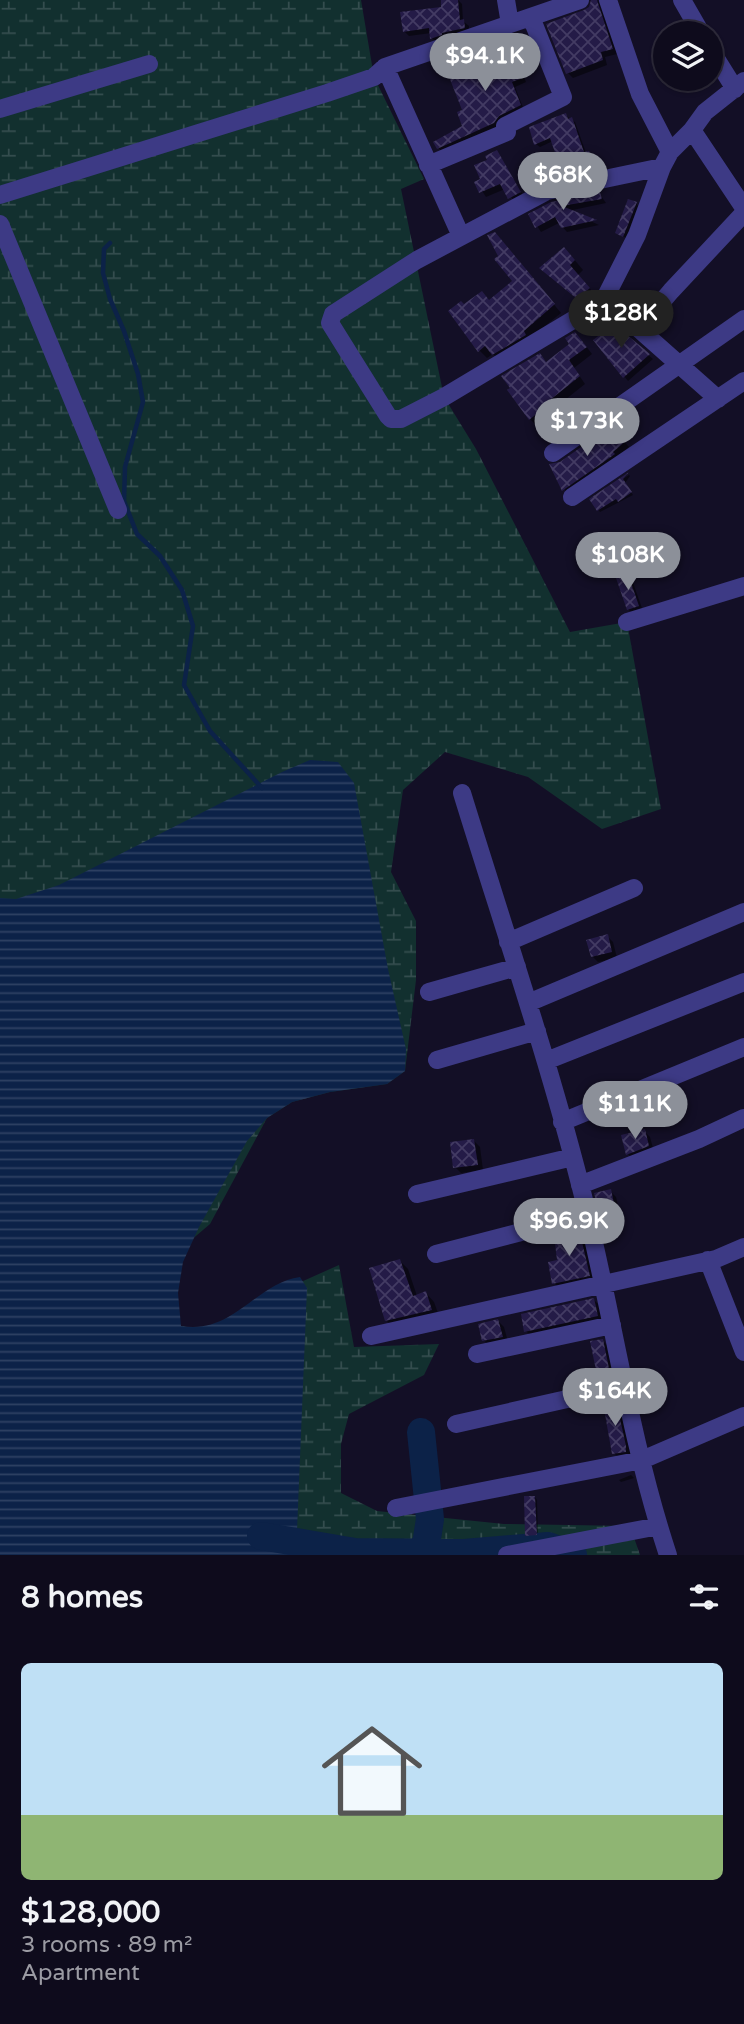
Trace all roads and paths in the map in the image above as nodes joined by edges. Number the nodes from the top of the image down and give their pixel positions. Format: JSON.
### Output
{"nodes":[{"id":1,"x":506,"y":0,"type":"edge"},
{"id":2,"x":580,"y":0,"type":"edge"},
{"id":3,"x":608,"y":0,"type":"edge"},
{"id":4,"x":682,"y":0,"type":"edge"},
{"id":5,"x":531,"y":17,"type":"junction"},
{"id":6,"x":694,"y":21,"type":"edge"},
{"id":7,"x":510,"y":24,"type":"junction"},
{"id":8,"x":149,"y":64,"type":"dead end"},
{"id":9,"x":723,"y":65,"type":"edge"},
{"id":10,"x":384,"y":67,"type":"junction"},
{"id":11,"x":739,"y":85,"type":"edge"},
{"id":12,"x":0,"y":109,"type":"edge"},
{"id":13,"x":692,"y":130,"type":"junction"},
{"id":14,"x":666,"y":160,"type":"junction"},
{"id":15,"x":428,"y":165,"type":"junction"},
{"id":16,"x":0,"y":195,"type":"edge"},
{"id":17,"x":744,"y":211,"type":"edge"},
{"id":18,"x":0,"y":225,"type":"edge"},
{"id":19,"x":461,"y":236,"type":"junction"},
{"id":20,"x":603,"y":302,"type":"junction"},
{"id":21,"x":744,"y":319,"type":"edge"},
{"id":22,"x":639,"y":329,"type":"junction"},
{"id":23,"x":680,"y":364,"type":"junction"},
{"id":24,"x":744,"y":381,"type":"edge"},
{"id":25,"x":718,"y":398,"type":"junction"},
{"id":26,"x":553,"y":453,"type":"dead end"},
{"id":27,"x":572,"y":497,"type":"dead end"},
{"id":28,"x":118,"y":510,"type":"dead end"},
{"id":29,"x":744,"y":586,"type":"edge"},
{"id":30,"x":627,"y":622,"type":"dead end"},
{"id":31,"x":462,"y":793,"type":"dead end"},
{"id":32,"x":634,"y":888,"type":"dead end"},
{"id":33,"x":744,"y":912,"type":"edge"},
{"id":34,"x":508,"y":942,"type":"junction"},
{"id":35,"x":517,"y":967,"type":"junction"},
{"id":36,"x":744,"y":982,"type":"edge"},
{"id":37,"x":429,"y":992,"type":"dead end"},
{"id":38,"x":528,"y":1003,"type":"junction"},
{"id":39,"x":537,"y":1031,"type":"junction"},
{"id":40,"x":744,"y":1047,"type":"edge"},
{"id":41,"x":438,"y":1060,"type":"dead end"},
{"id":42,"x":546,"y":1061,"type":"junction"},
{"id":43,"x":744,"y":1118,"type":"edge"},
{"id":44,"x":562,"y":1122,"type":"junction"},
{"id":45,"x":573,"y":1157,"type":"junction"},
{"id":46,"x":580,"y":1185,"type":"junction"},
{"id":47,"x":418,"y":1194,"type":"dead end"},
{"id":48,"x":587,"y":1215,"type":"junction"},
{"id":49,"x":744,"y":1247,"type":"edge"},
{"id":50,"x":436,"y":1254,"type":"dead end"},
{"id":51,"x":708,"y":1260,"type":"junction"},
{"id":52,"x":602,"y":1284,"type":"junction"},
{"id":53,"x":612,"y":1325,"type":"junction"},
{"id":54,"x":371,"y":1336,"type":"dead end"},
{"id":55,"x":744,"y":1352,"type":"edge"},
{"id":56,"x":477,"y":1354,"type":"dead end"},
{"id":57,"x":625,"y":1386,"type":"junction"},
{"id":58,"x":744,"y":1416,"type":"edge"},
{"id":59,"x":456,"y":1424,"type":"dead end"},
{"id":60,"x":642,"y":1460,"type":"junction"},
{"id":61,"x":396,"y":1508,"type":"dead end"},
{"id":62,"x":659,"y":1526,"type":"junction"},
{"id":63,"x":507,"y":1555,"type":"edge"},
{"id":64,"x":668,"y":1555,"type":"edge"}],
"edges":[{"from":1,"to":7,"type":"street"},
{"from":2,"to":5,"type":"street"},
{"from":3,"to":14,"type":"street"},
{"from":4,"to":6,"type":"street"},
{"from":5,"to":7,"type":"street"},
{"from":5,"to":15,"type":"street"},
{"from":7,"to":10,"type":"street"},
{"from":8,"to":12,"type":"street"},
{"from":9,"to":11,"type":"street"},
{"from":10,"to":15,"type":"street"},
{"from":10,"to":16,"type":"street"},
{"from":11,"to":13,"type":"street"},
{"from":13,"to":14,"type":"street"},
{"from":13,"to":17,"type":"street"},
{"from":14,"to":19,"type":"street"},
{"from":14,"to":20,"type":"street"},
{"from":15,"to":19,"type":"street"},
{"from":17,"to":22,"type":"street"},
{"from":18,"to":28,"type":"street"},
{"from":19,"to":20,"type":"street"},
{"from":20,"to":22,"type":"street"},
{"from":21,"to":23,"type":"street"},
{"from":22,"to":23,"type":"street"},
{"from":23,"to":25,"type":"street"},
{"from":23,"to":26,"type":"street"},
{"from":24,"to":25,"type":"street"},
{"from":25,"to":27,"type":"street"},
{"from":29,"to":30,"type":"street"},
{"from":31,"to":34,"type":"street"},
{"from":32,"to":34,"type":"street"},
{"from":33,"to":38,"type":"street"},
{"from":34,"to":35,"type":"street"},
{"from":35,"to":37,"type":"street"},
{"from":35,"to":38,"type":"street"},
{"from":36,"to":42,"type":"street"},
{"from":38,"to":39,"type":"street"},
{"from":39,"to":41,"type":"street"},
{"from":39,"to":42,"type":"street"},
{"from":40,"to":44,"type":"street"},
{"from":42,"to":44,"type":"street"},
{"from":43,"to":46,"type":"street"},
{"from":44,"to":45,"type":"street"},
{"from":45,"to":46,"type":"street"},
{"from":45,"to":47,"type":"street"},
{"from":46,"to":48,"type":"street"},
{"from":48,"to":50,"type":"street"},
{"from":48,"to":52,"type":"street"},
{"from":49,"to":51,"type":"street"},
{"from":51,"to":52,"type":"street"},
{"from":51,"to":55,"type":"street"},
{"from":52,"to":53,"type":"street"},
{"from":52,"to":54,"type":"street"},
{"from":53,"to":56,"type":"street"},
{"from":53,"to":57,"type":"street"},
{"from":57,"to":59,"type":"street"},
{"from":57,"to":60,"type":"street"},
{"from":58,"to":60,"type":"street"},
{"from":60,"to":61,"type":"street"},
{"from":60,"to":62,"type":"street"},
{"from":62,"to":63,"type":"street"},
{"from":62,"to":64,"type":"street"}]}
